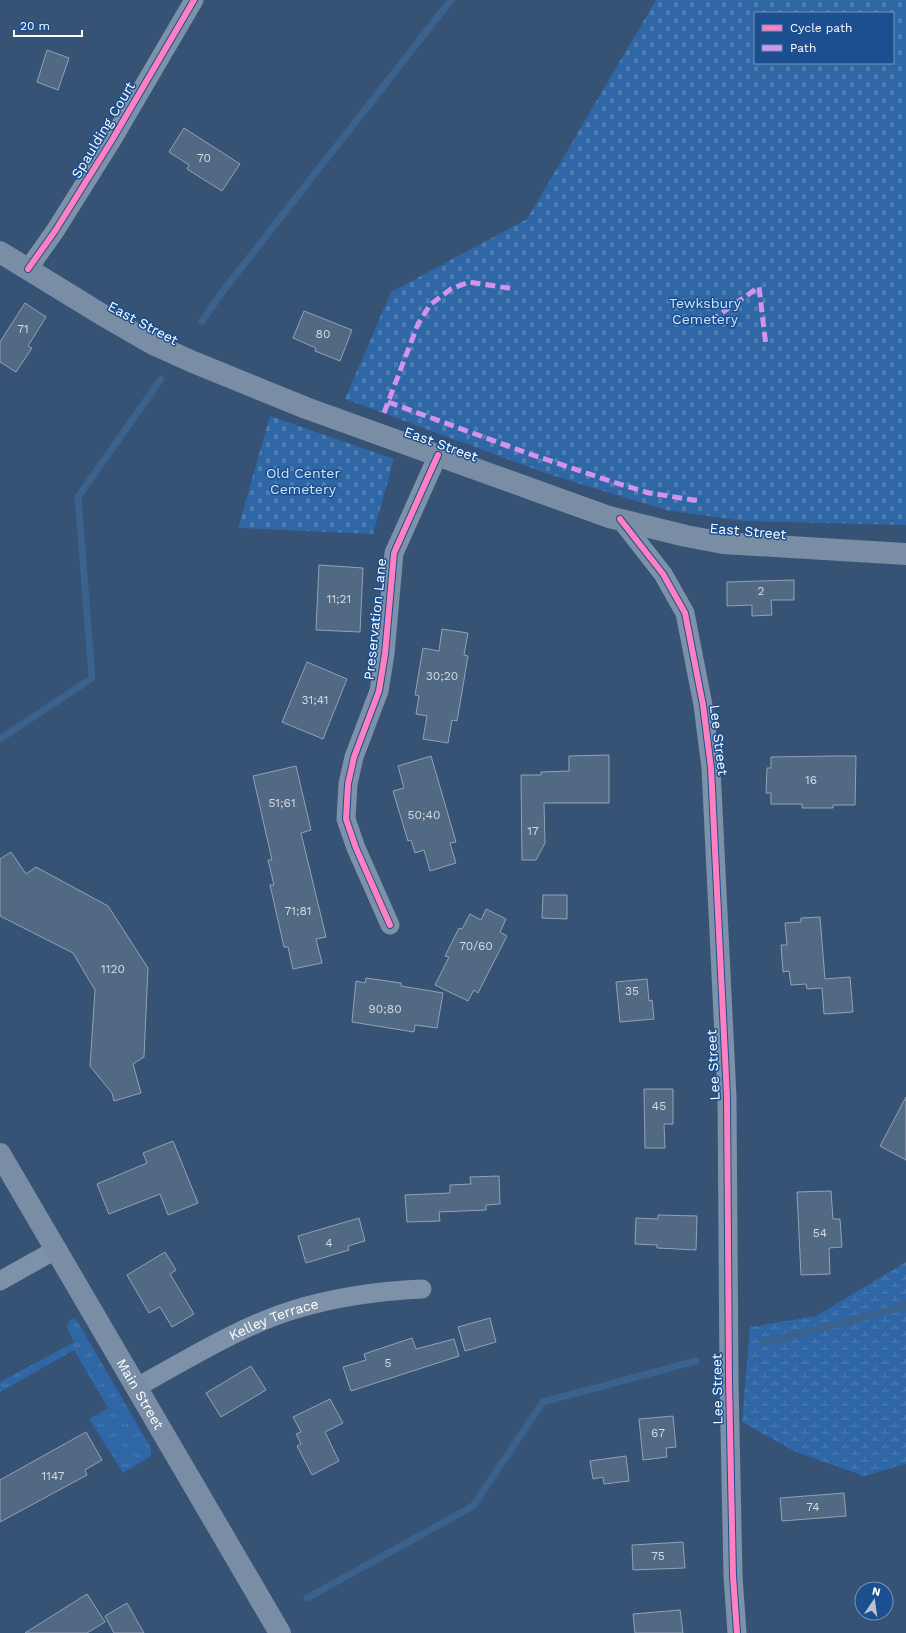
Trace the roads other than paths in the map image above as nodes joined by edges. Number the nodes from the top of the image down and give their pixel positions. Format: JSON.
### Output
{"nodes":[{"id":1,"x":194,"y":0,"type":"edge"},
{"id":2,"x":0,"y":252,"type":"edge"},
{"id":3,"x":28,"y":269,"type":"junction"},
{"id":4,"x":438,"y":455,"type":"junction"},
{"id":5,"x":620,"y":519,"type":"junction"},
{"id":6,"x":906,"y":554,"type":"edge"},
{"id":7,"x":390,"y":925,"type":"dead end"},
{"id":8,"x":0,"y":1154,"type":"edge"},
{"id":9,"x":57,"y":1249,"type":"junction"},
{"id":10,"x":0,"y":1281,"type":"edge"},
{"id":11,"x":422,"y":1289,"type":"dead end"},
{"id":12,"x":137,"y":1387,"type":"junction"},
{"id":13,"x":280,"y":1633,"type":"edge"},
{"id":14,"x":737,"y":1633,"type":"edge"}],
"edges":[{"from":1,"to":3,"type":"street","name":"Spaulding Court"},
{"from":2,"to":3,"type":"main road","name":"East Street"},
{"from":3,"to":4,"type":"main road","name":"East Street"},
{"from":4,"to":5,"type":"main road","name":"East Street"},
{"from":4,"to":7,"type":"street","name":"Preservation Lane"},
{"from":5,"to":6,"type":"main road","name":"East Street"},
{"from":5,"to":14,"type":"street","name":"Lee Street"},
{"from":8,"to":9,"type":"main road","name":"Main Street"},
{"from":9,"to":10,"type":"street"},
{"from":9,"to":12,"type":"main road","name":"Main Street"},
{"from":11,"to":12,"type":"street","name":"Kelley Terrace"},
{"from":12,"to":13,"type":"main road","name":"Main Street"}]}
